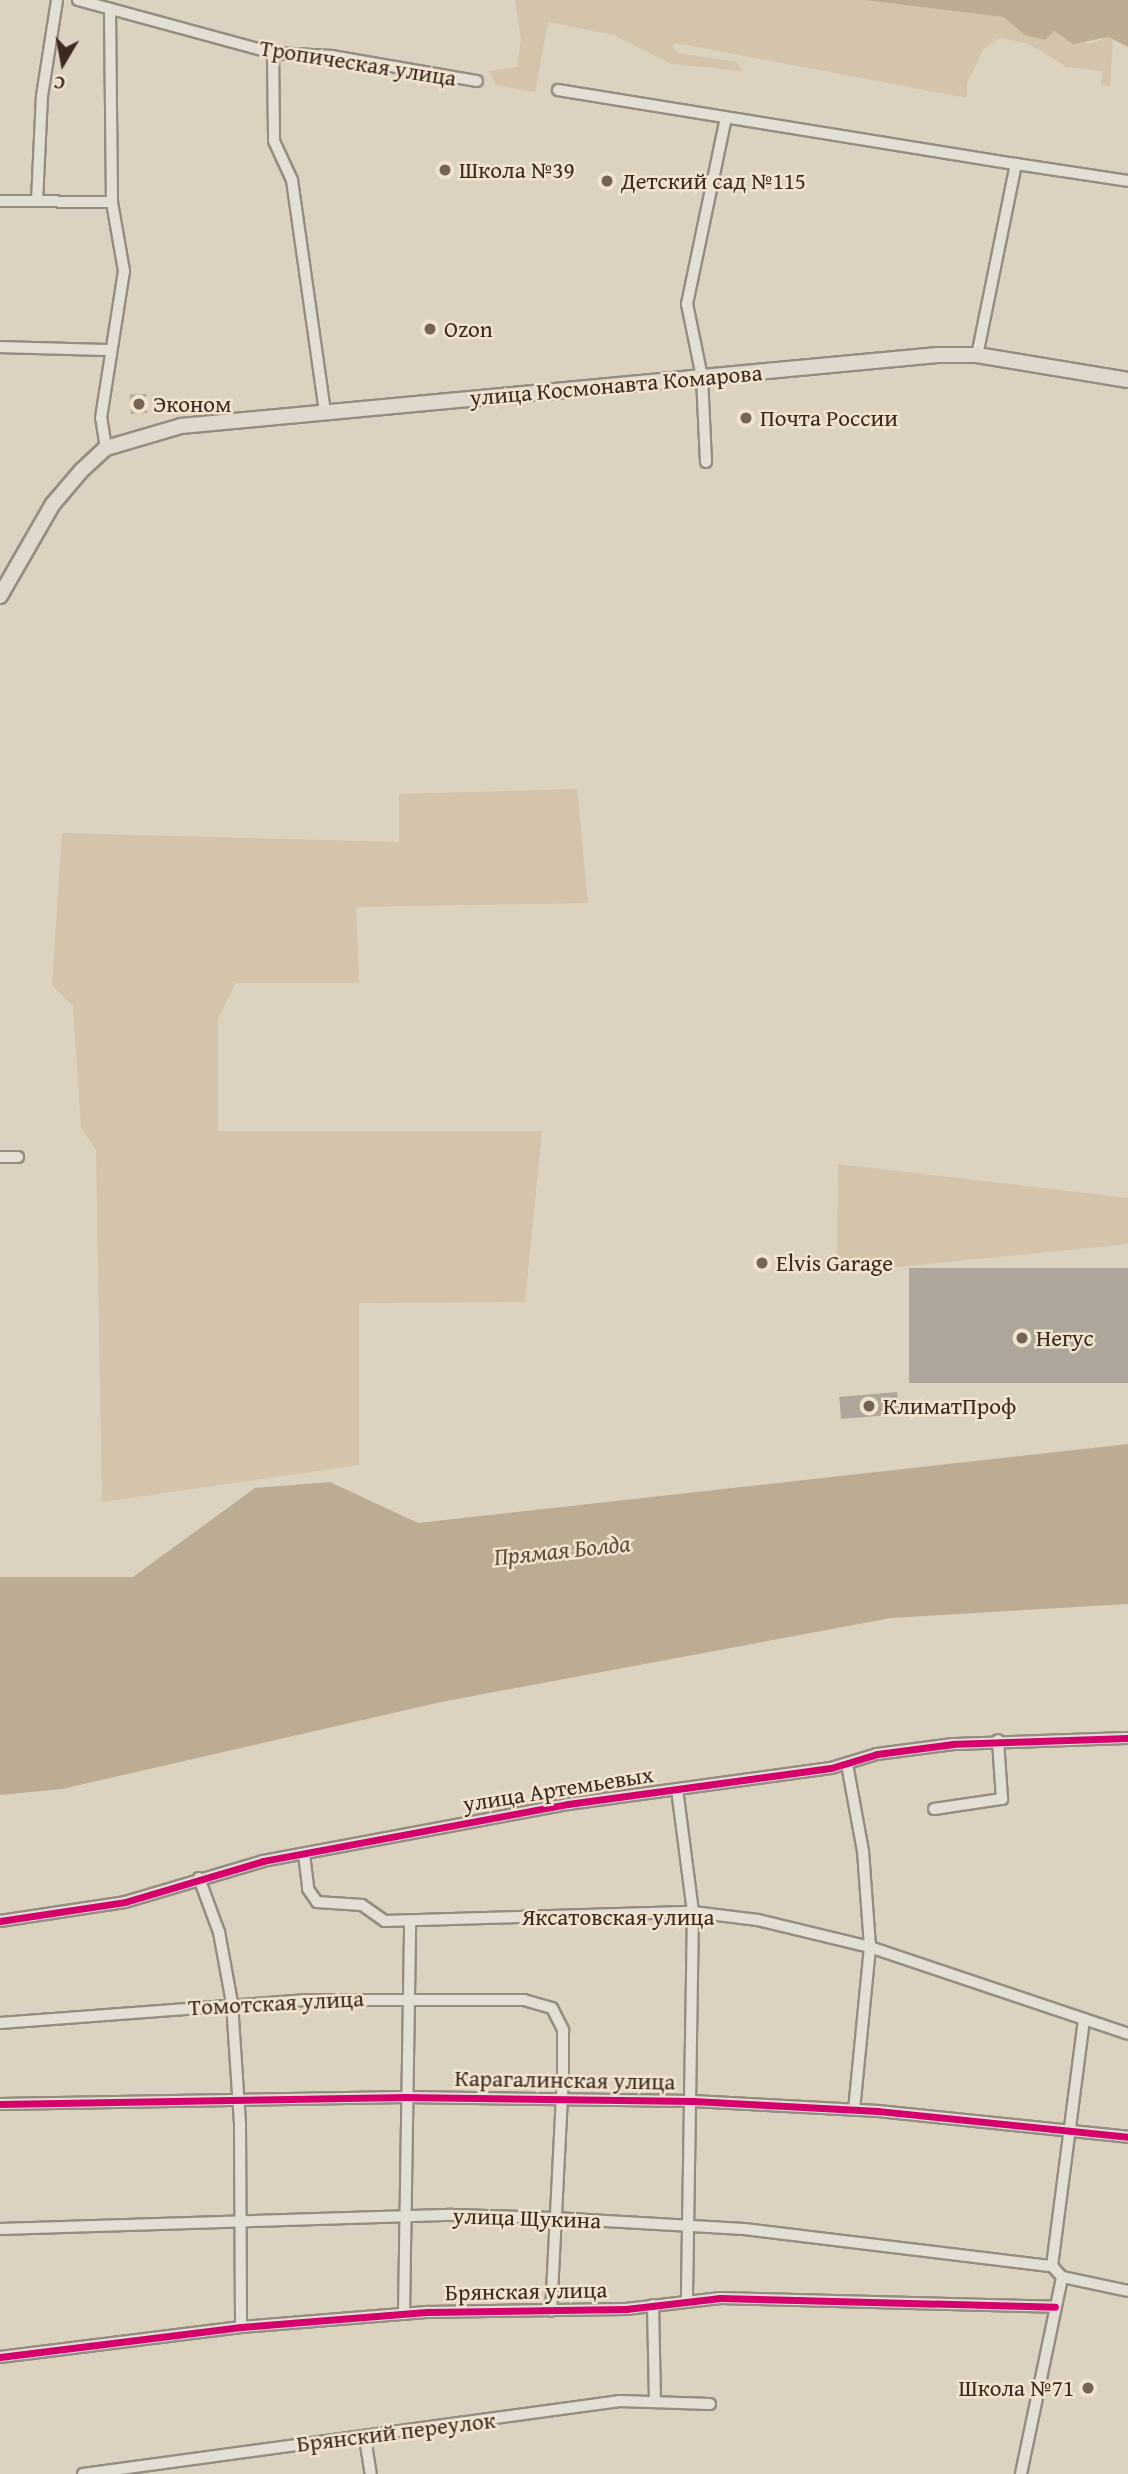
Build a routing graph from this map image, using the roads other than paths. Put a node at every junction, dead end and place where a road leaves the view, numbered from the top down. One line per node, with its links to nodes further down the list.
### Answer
1 (57, 0): 11 (street)
2 (78, 0): 3 (street, Тропическая улица)
3 (110, 9): 4 (street, Тропическая улица); 12 (street)
4 (273, 53): 5 (street, Тропическая улица); 18 (street)
5 (477, 81)
6 (558, 90): 7 (street)
7 (726, 118): 8 (street); 16 (street)
8 (1016, 164): 9 (street); 15 (street)
9 (1128, 181)
10 (0, 201): 11 (street)
11 (37, 201): 12 (street)
12 (112, 202): 14 (street)
13 (0, 347): 14 (street)
14 (110, 350): 19 (street)
15 (977, 355): 16 (main road, улица Космонавта Комарова); 17 (main road, улица Космонавта Комарова)
16 (702, 377): 18 (main road, улица Космонавта Комарова); 20 (street)
17 (1128, 380)
18 (325, 412): 19 (main road, улица Космонавта Комарова)
19 (106, 449): 21 (main road)
20 (706, 462)
21 (0, 596)
22 (0, 1157): 23 (street)
23 (18, 1157)
24 (1128, 1738): 25 (street, улица Артемьевых)
25 (998, 1740): 26 (street, улица Артемьевых); 28 (street)
26 (847, 1764): 27 (street, улица Артемьевых); 34 (street)
27 (677, 1789): 29 (street, улица Артемьевых); 31 (street)
28 (934, 1809)
29 (304, 1854): 30 (street, улица Артемьевых); 33 (street, Яксатовская улица)
30 (199, 1878): 32 (street, улица Артемьевых); 36 (street)
31 (693, 1912): 33 (street, Яксатовская улица); 34 (street, Яксатовская улица); 43 (street)
32 (0, 1921)
33 (410, 1923): 35 (street)
34 (870, 1947): 37 (street, Яксатовская улица); 45 (street)
35 (411, 1999): 36 (street, Томотская улица); 40 (street); 41 (street, Томотская улица)
36 (232, 2003): 38 (street, Томотская улица); 42 (street)
37 (1084, 2019): 39 (street, Яксатовская улица); 46 (street)
38 (0, 2023)
39 (1128, 2034)
40 (405, 2097): 41 (street, Карагалинская улица); 42 (street, Карагалинская улица); 48 (street)
41 (560, 2100): 43 (street, Карагалинская улица); 49 (street)
42 (238, 2101): 44 (street, Карагалинская улица); 50 (street)
43 (693, 2101): 45 (street, Карагалинская улица); 51 (street)
44 (0, 2104)
45 (854, 2109): 46 (street, Карагалинская улица)
46 (1070, 2128): 47 (street, Карагалинская улица); 53 (street)
47 (1128, 2137)
48 (403, 2216): 49 (street, улица Щукина); 50 (street, улица Щукина); 60 (street)
49 (554, 2217): 51 (street, улица Щукина); 59 (street)
50 (242, 2220): 52 (street, улица Щукина); 61 (street)
51 (691, 2226): 53 (street, улица Щукина); 56 (street)
52 (0, 2229)
53 (1052, 2266): 54 (street)
54 (1062, 2277): 55 (street); 58 (street)
55 (1128, 2291)
56 (687, 2301): 57 (street, Брянская улица); 58 (street, Брянская улица)
57 (653, 2305): 59 (street, Брянская улица); 63 (street)
58 (1055, 2307): 68 (street)
59 (551, 2311): 60 (street, Брянская улица)
60 (404, 2314): 61 (street, Брянская улица)
61 (241, 2327): 62 (street, Брянская улица)
62 (0, 2357)
63 (655, 2401): 64 (street, Брянский переулок); 65 (street, Брянский переулок)
64 (710, 2404)
65 (365, 2438): 66 (street, Брянский переулок); 67 (street)
66 (83, 2474)
67 (370, 2474)
68 (1021, 2474)

